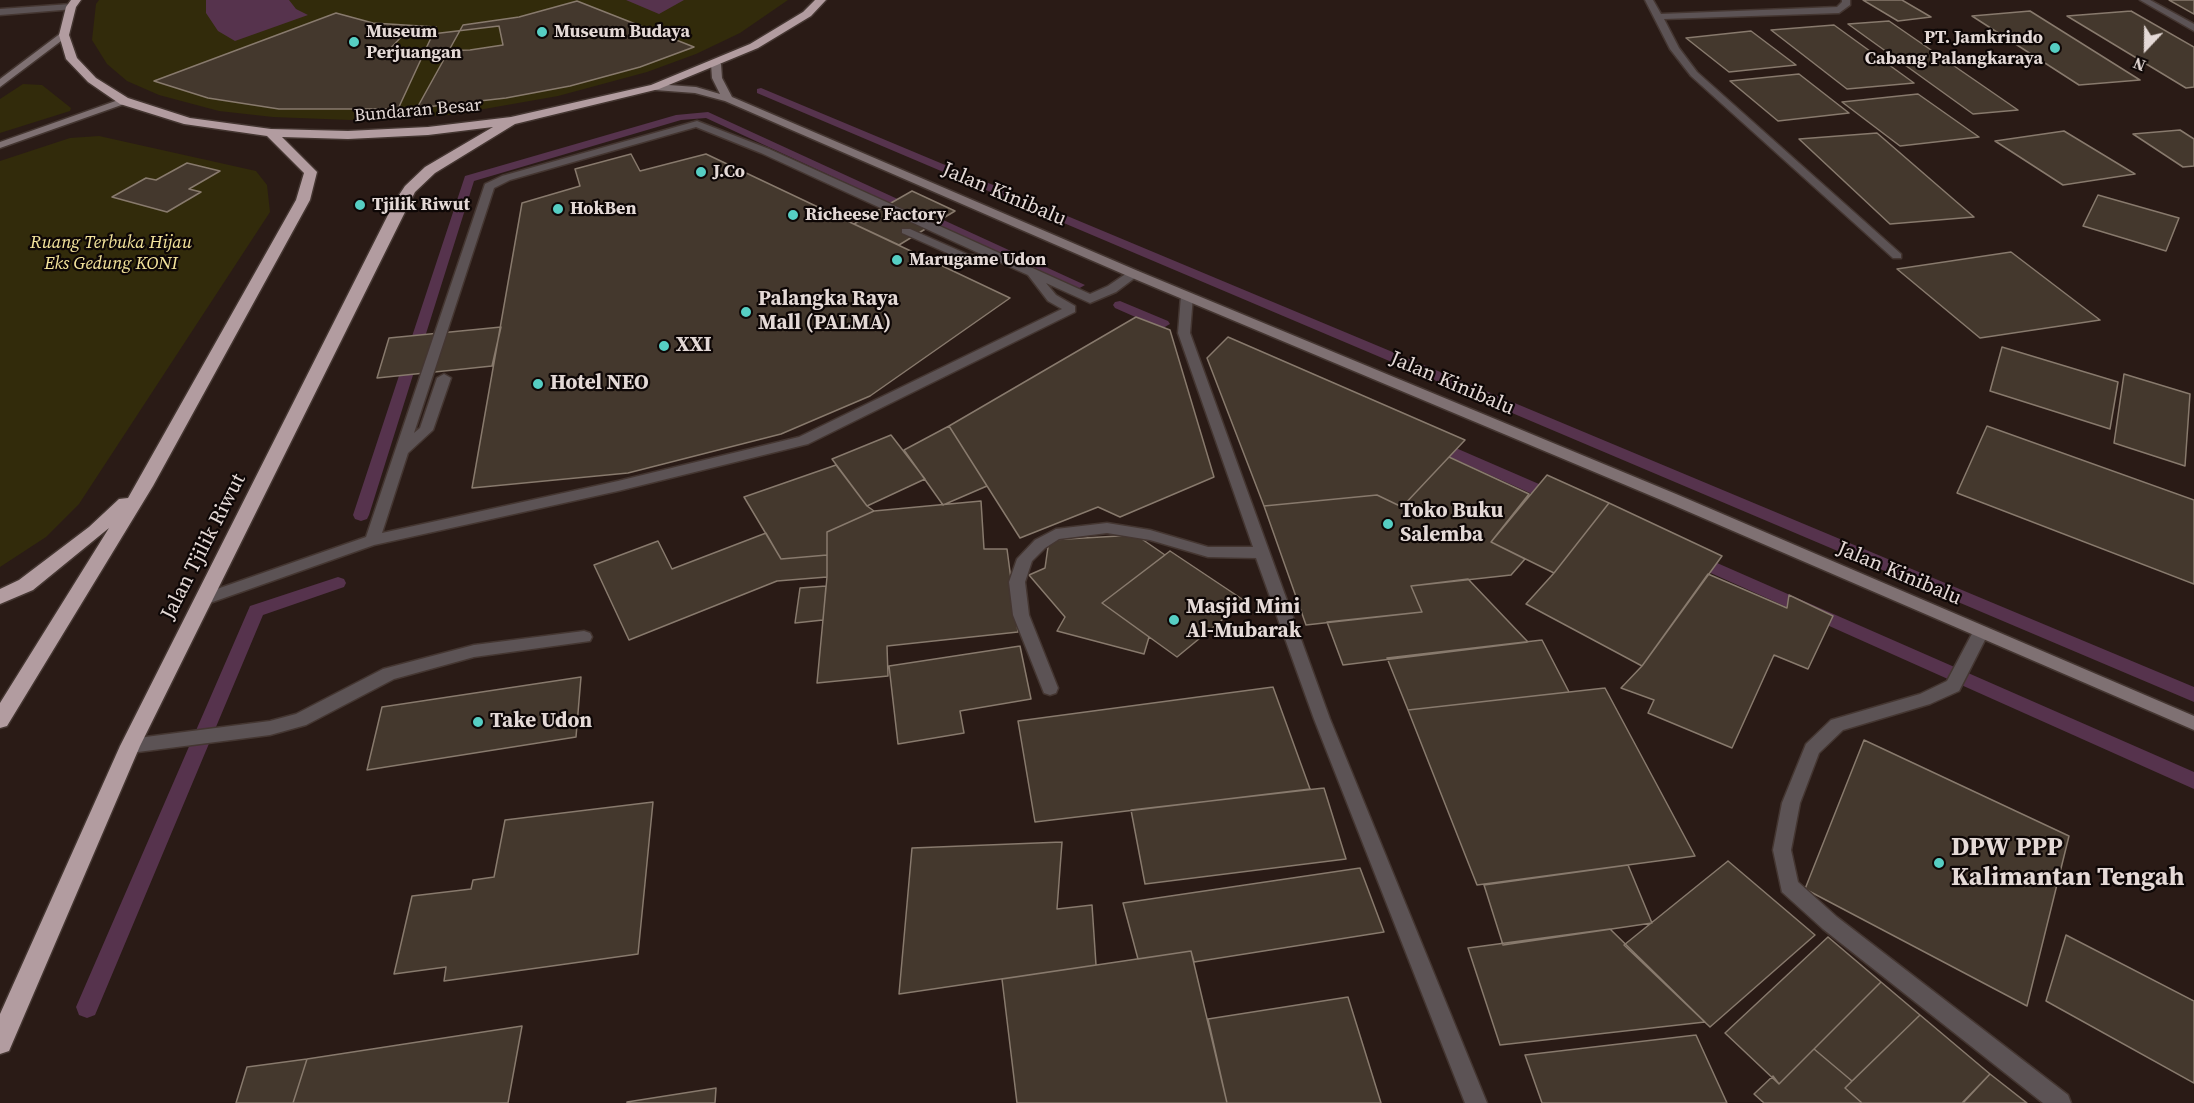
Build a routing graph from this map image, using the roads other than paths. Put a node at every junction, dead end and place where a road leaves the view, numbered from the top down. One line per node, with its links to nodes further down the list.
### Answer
1 (821, 0): 10 (highway, Bundaran Besar)
2 (1649, 0): 7 (street)
3 (1846, 0): 7 (street)
4 (2144, 0): 8 (street)
5 (74, 3): 6 (street); 9 (highway)
6 (0, 12)
7 (1659, 17): 19 (street)
8 (2194, 28)
9 (64, 35): 11 (street); 14 (highway, Bundaran Besar)
10 (716, 64): 12 (highway, Bundaran Besar); 13 (street)
11 (0, 84)
12 (655, 87): 13 (street, Jalan Kinibalu); 15 (highway, Bundaran Besar)
13 (728, 99): 22 (street, Jalan Kinibalu)
14 (124, 101): 16 (highway, Bundaran Besar); 17 (street)
15 (511, 121): 16 (highway, Bundaran Besar); 30 (highway, Jalan Tjilik Riwut)
16 (272, 133): 26 (highway)
17 (0, 145)
18 (906, 231): 20 (street)
19 (1897, 255)
20 (1000, 258): 21 (street); 25 (street)
21 (1028, 271): 22 (street); 27 (street)
22 (1134, 274): 23 (street, Jalan Kinibalu)
23 (1187, 296): 28 (street); 31 (street, Jalan Kinibalu)
24 (444, 378): 25 (street)
25 (400, 452): 27 (street)
26 (144, 486): 29 (highway); 34 (highway)
27 (372, 540): 30 (street)
28 (1262, 553): 33 (street); 38 (street)
29 (0, 597)
30 (202, 600): 36 (highway, Jalan Tjilik Riwut)
31 (1982, 632): 35 (street, Jalan Kinibalu); 39 (street)
32 (584, 637): 36 (street)
33 (1050, 688)
34 (0, 720)
35 (2194, 723)
36 (130, 746): 37 (highway, Jalan Tjilik Riwut)
37 (0, 1042)
38 (1476, 1103)
39 (2060, 1103)

